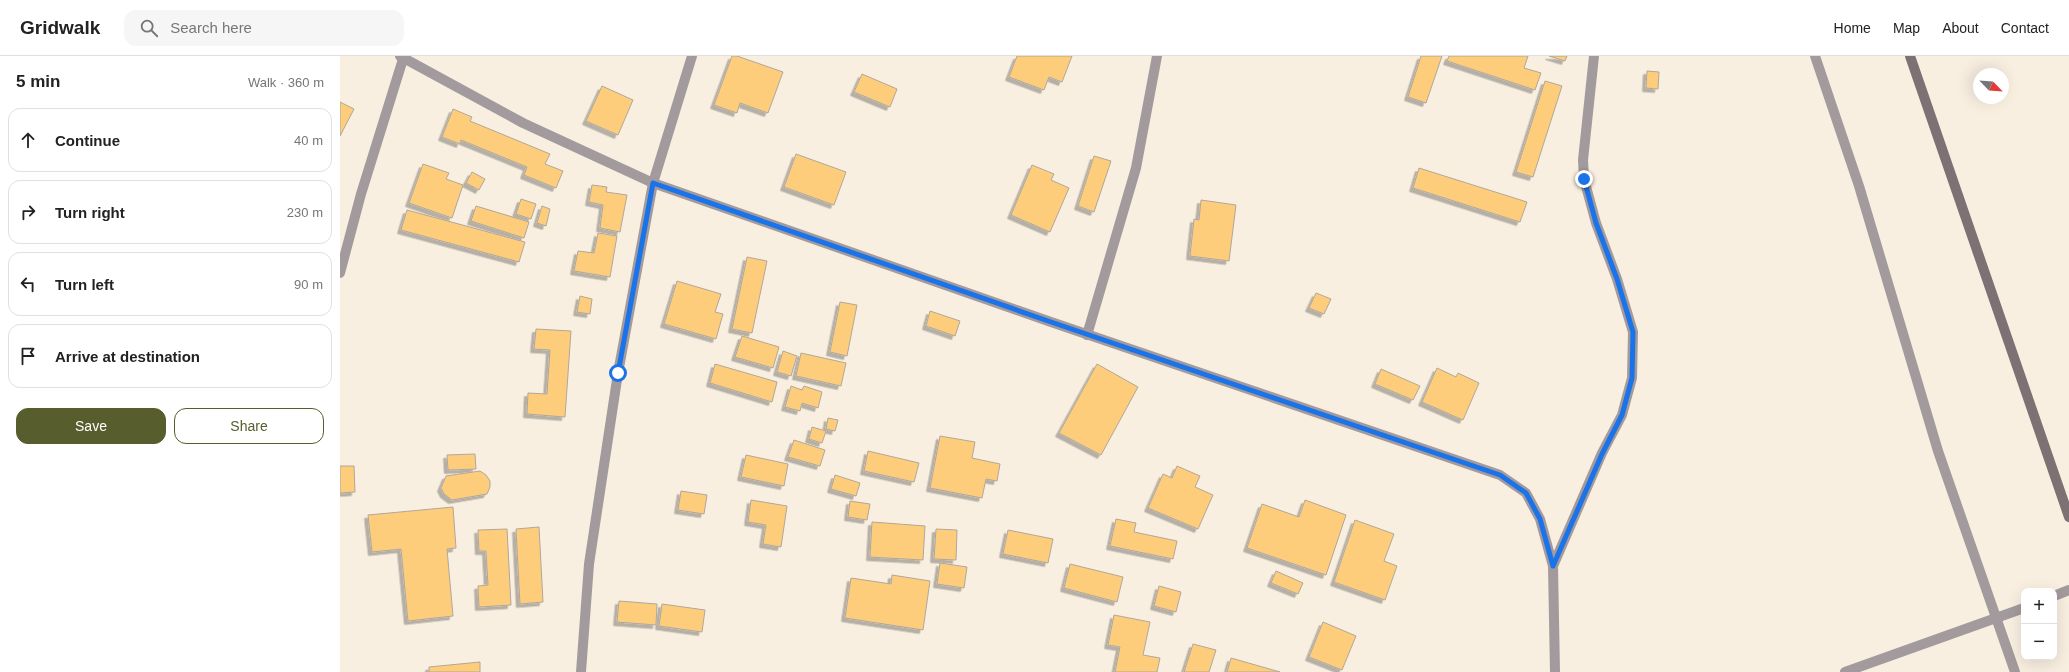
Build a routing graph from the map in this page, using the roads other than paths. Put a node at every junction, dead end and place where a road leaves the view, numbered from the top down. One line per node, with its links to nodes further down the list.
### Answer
1 (692, 56): 7 (street)
2 (1157, 56): 9 (street)
3 (1594, 56): 11 (street)
4 (1815, 56): 15 (street)
5 (1910, 56): 10 (main road)
6 (401, 57): 7 (street); 8 (street)
7 (653, 183): 9 (street); 16 (street)
8 (340, 273)
9 (1087, 335): 11 (street)
10 (2069, 517)
11 (1553, 566): 17 (street)
12 (2069, 590): 13 (street)
13 (2057, 595)
14 (2021, 609): 15 (street)
15 (1995, 619): 18 (street); 19 (street)
16 (581, 672)
17 (1555, 672)
18 (1845, 672)
19 (2015, 672)

